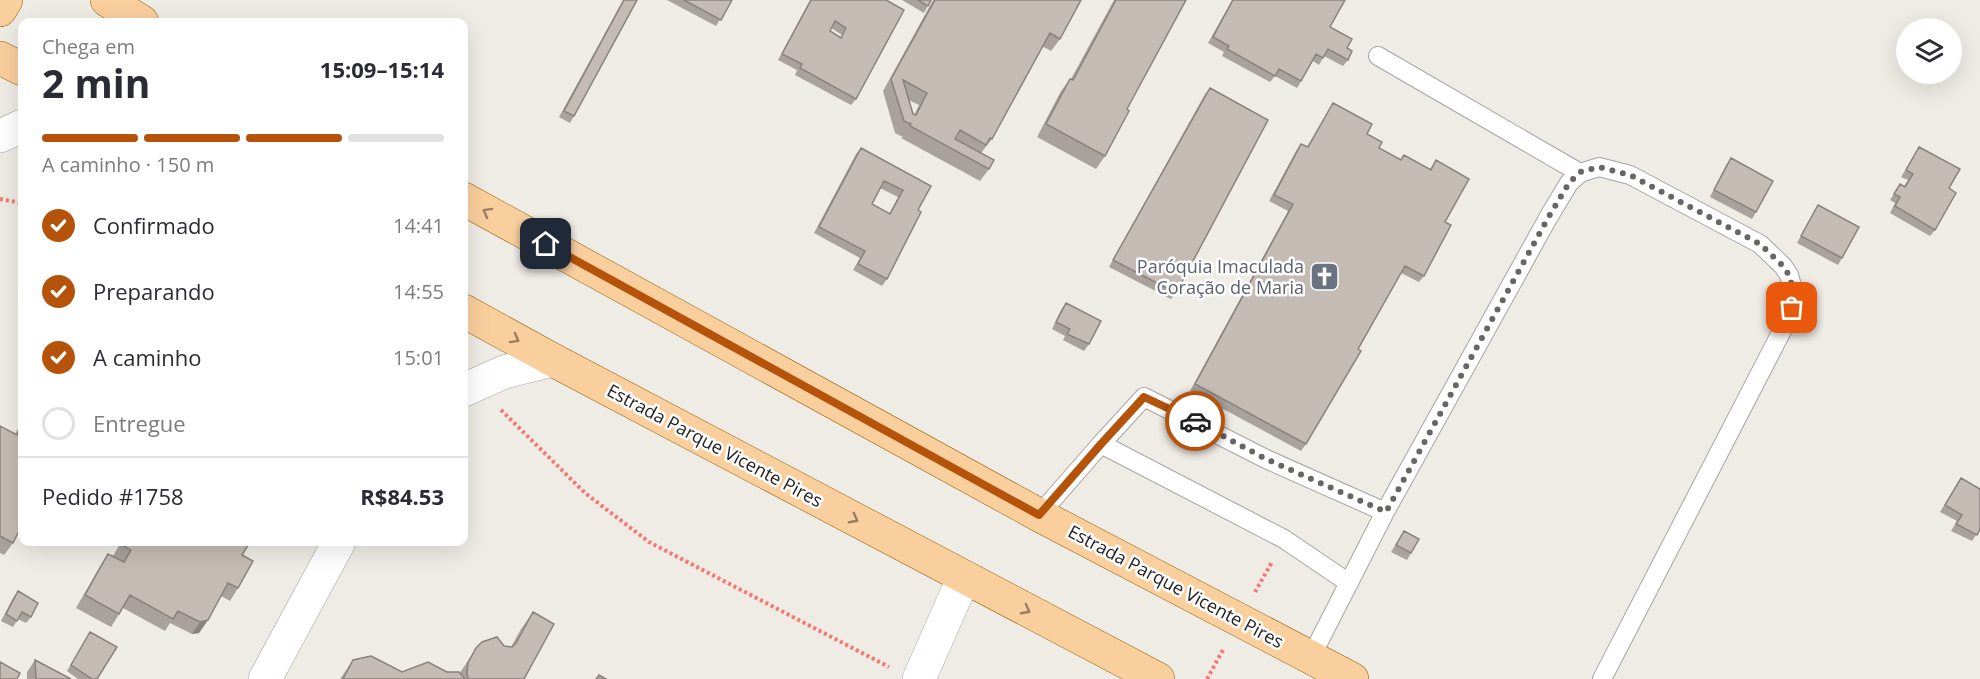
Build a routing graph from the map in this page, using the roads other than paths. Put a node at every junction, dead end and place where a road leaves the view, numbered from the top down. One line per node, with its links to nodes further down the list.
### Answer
1 (6, 0): 3 (main road)
2 (107, 0): 4 (main road)
3 (0, 10)
4 (136, 18)
5 (1378, 56): 10 (lane)
6 (0, 58): 7 (main road)
7 (18, 67)
8 (18, 128): 9 (street)
9 (0, 136)
10 (1580, 172): 16 (lane); 26 (lane)
11 (468, 201): 17 (main road, Estrada Parque Vicente Pires, one-way to 11)
12 (468, 313): 13 (main road, Estrada Parque Vicente Pires, one-way to 13)
13 (553, 360): 14 (street); 19 (main road, Estrada Parque Vicente Pires, one-way to 19)
14 (468, 388)
15 (1101, 444): 16 (lane); 17 (lane); 20 (lane)
16 (1386, 512): 20 (lane)
17 (1039, 515): 21 (main road, Estrada Parque Vicente Pires)
18 (337, 546): 23 (street)
19 (964, 577): 22 (street); 24 (main road, Estrada Parque Vicente Pires, one-way to 24)
20 (1349, 583): 21 (lane)
21 (1311, 657): 25 (main road, Estrada Parque Vicente Pires)
22 (905, 674)
23 (266, 679)
24 (1158, 679)
25 (1352, 679)
26 (1602, 679)

